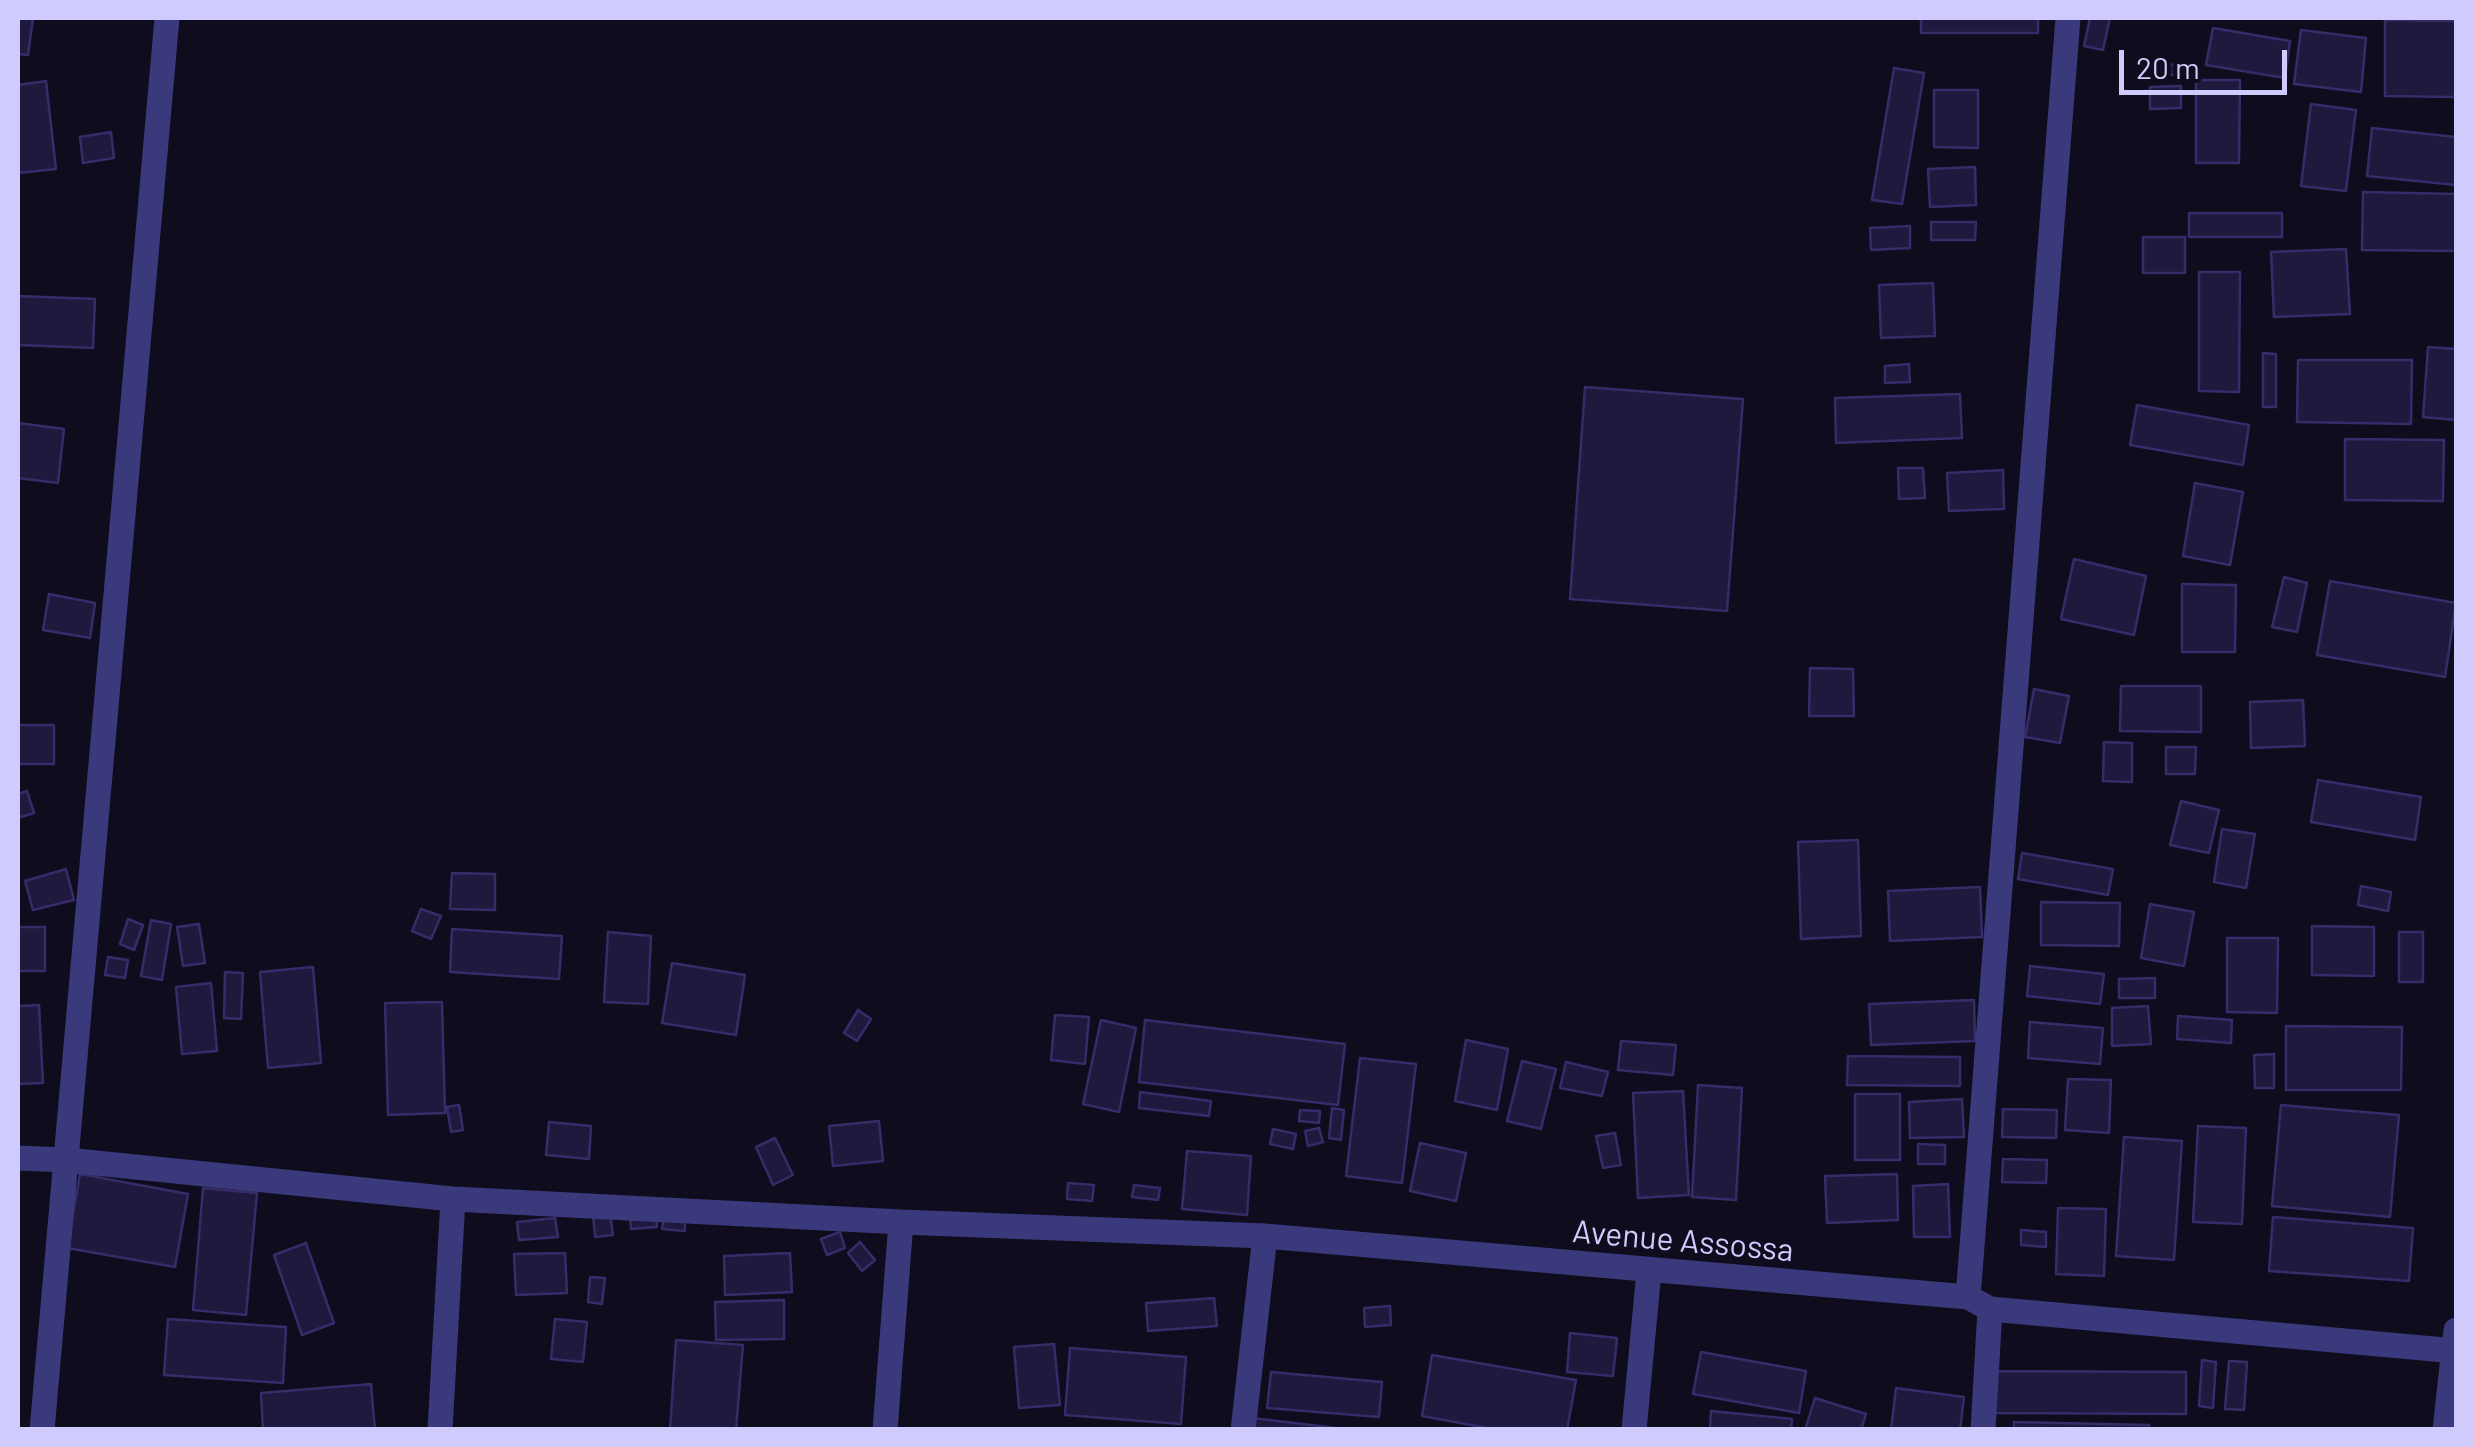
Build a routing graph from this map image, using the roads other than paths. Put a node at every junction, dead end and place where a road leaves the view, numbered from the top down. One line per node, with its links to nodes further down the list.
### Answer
1 (167, 18): 4 (street)
2 (2068, 18): 9 (street)
3 (18, 1158): 4 (street, Avenue Assossa)
4 (66, 1160): 5 (street, Avenue Assossa); 11 (street)
5 (453, 1199): 6 (street, Avenue Assossa); 12 (street)
6 (901, 1222): 7 (street, Avenue Assossa); 13 (street)
7 (1265, 1236): 8 (street, Avenue Assossa); 14 (street)
8 (1649, 1271): 9 (street, Avenue Assossa); 15 (street)
9 (1979, 1303): 10 (street, Avenue Assossa); 16 (street)
10 (2456, 1344): 17 (street)
11 (42, 1430)
12 (440, 1430)
13 (884, 1430)
14 (1243, 1430)
15 (1634, 1430)
16 (1983, 1430)
17 (2445, 1430)

